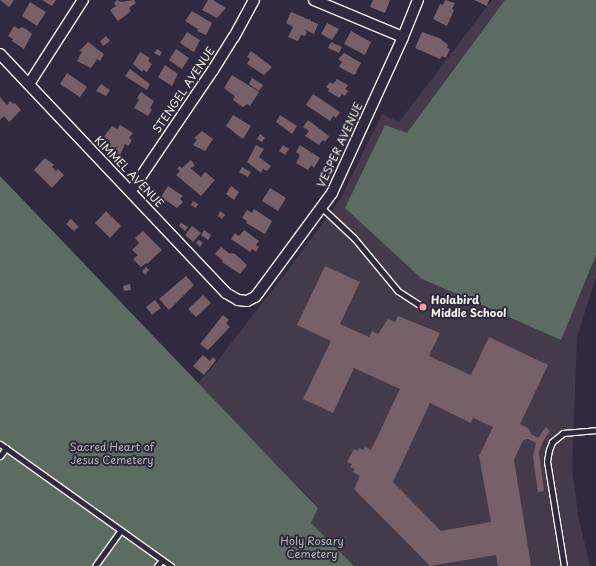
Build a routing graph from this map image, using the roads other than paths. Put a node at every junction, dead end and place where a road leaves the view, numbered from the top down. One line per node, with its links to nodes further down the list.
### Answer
1 (83, 0): 7 (street)
2 (254, 0): 8 (street, STENGEL AVENUE)
3 (314, 0): 5 (street)
4 (418, 0): 5 (street, VESPER AVENUE)
5 (403, 37): 9 (street, VESPER AVENUE)
6 (0, 54): 7 (street, KIMMEL AVENUE)
7 (29, 84): 8 (street, KIMMEL AVENUE)
8 (131, 191): 10 (street, KIMMEL AVENUE)
9 (322, 208): 10 (street, VESPER AVENUE); 11 (lane)
10 (244, 301)
11 (418, 304)
12 (596, 430): 21 (lane)
13 (0, 444): 14 (lane)
14 (6, 448): 15 (lane); 16 (lane)
15 (0, 456)
16 (122, 530): 17 (lane); 18 (lane)
17 (162, 560): 19 (lane); 20 (lane)
18 (95, 566)
19 (157, 566)
20 (171, 566)
21 (564, 566)

